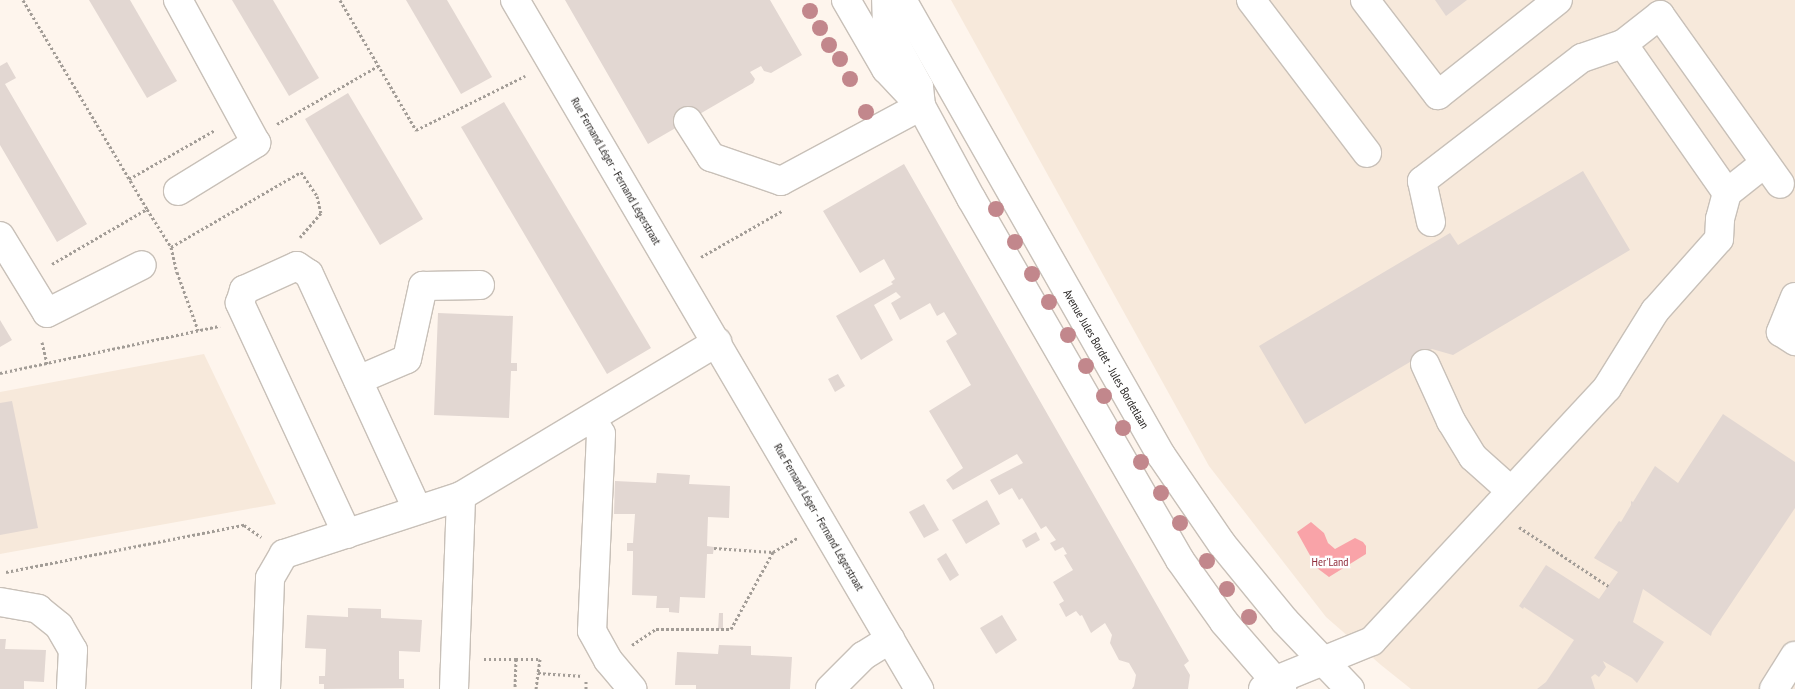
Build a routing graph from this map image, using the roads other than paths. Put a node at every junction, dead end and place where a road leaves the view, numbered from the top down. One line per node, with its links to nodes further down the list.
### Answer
1 (178, 0): 13 (street)
2 (515, 0): 21 (street, Rue Fernand Léger - Fernand Légerstraat)
3 (846, 0): 10 (street)
4 (886, 0): 10 (street)
5 (902, 0): 32 (street, Avenue Jules Bordet - Jules Bordetlaan)
6 (1251, 0): 12 (street)
7 (1365, 0): 8 (street)
8 (1558, 0)
9 (1623, 44): 14 (street); 14 (street); 15 (street)
10 (921, 106): 11 (street); 33 (street)
11 (688, 121)
12 (1367, 153)
13 (178, 191)
14 (1727, 193): 25 (street)
15 (1431, 222)
16 (0, 236): 17 (street)
17 (142, 265)
18 (480, 285): 23 (street)
19 (1795, 297): 20 (street)
20 (1795, 341)
21 (717, 342): 24 (street); 30 (street, Rue Fernand Léger - Fernand Légerstraat)
22 (1425, 364): 25 (street)
23 (358, 380): 27 (street); 28 (street)
24 (592, 418): 26 (street); 37 (street)
25 (1511, 491): 32 (street)
26 (461, 496): 27 (street); 36 (street)
27 (417, 509): 28 (street)
28 (347, 534): 35 (street)
29 (0, 602): 34 (street)
30 (890, 639): 38 (street); 39 (street, Rue Fernand Léger - Fernand Légerstraat)
31 (1795, 656): 41 (street)
32 (1324, 661): 33 (street); 40 (street, Avenue Jules Bordet - Jules Bordetlaan)
33 (1273, 686)
34 (71, 689)
35 (266, 689)
36 (454, 689)
37 (632, 689)
38 (830, 689)
39 (919, 689)
40 (1350, 689)
41 (1774, 689)

